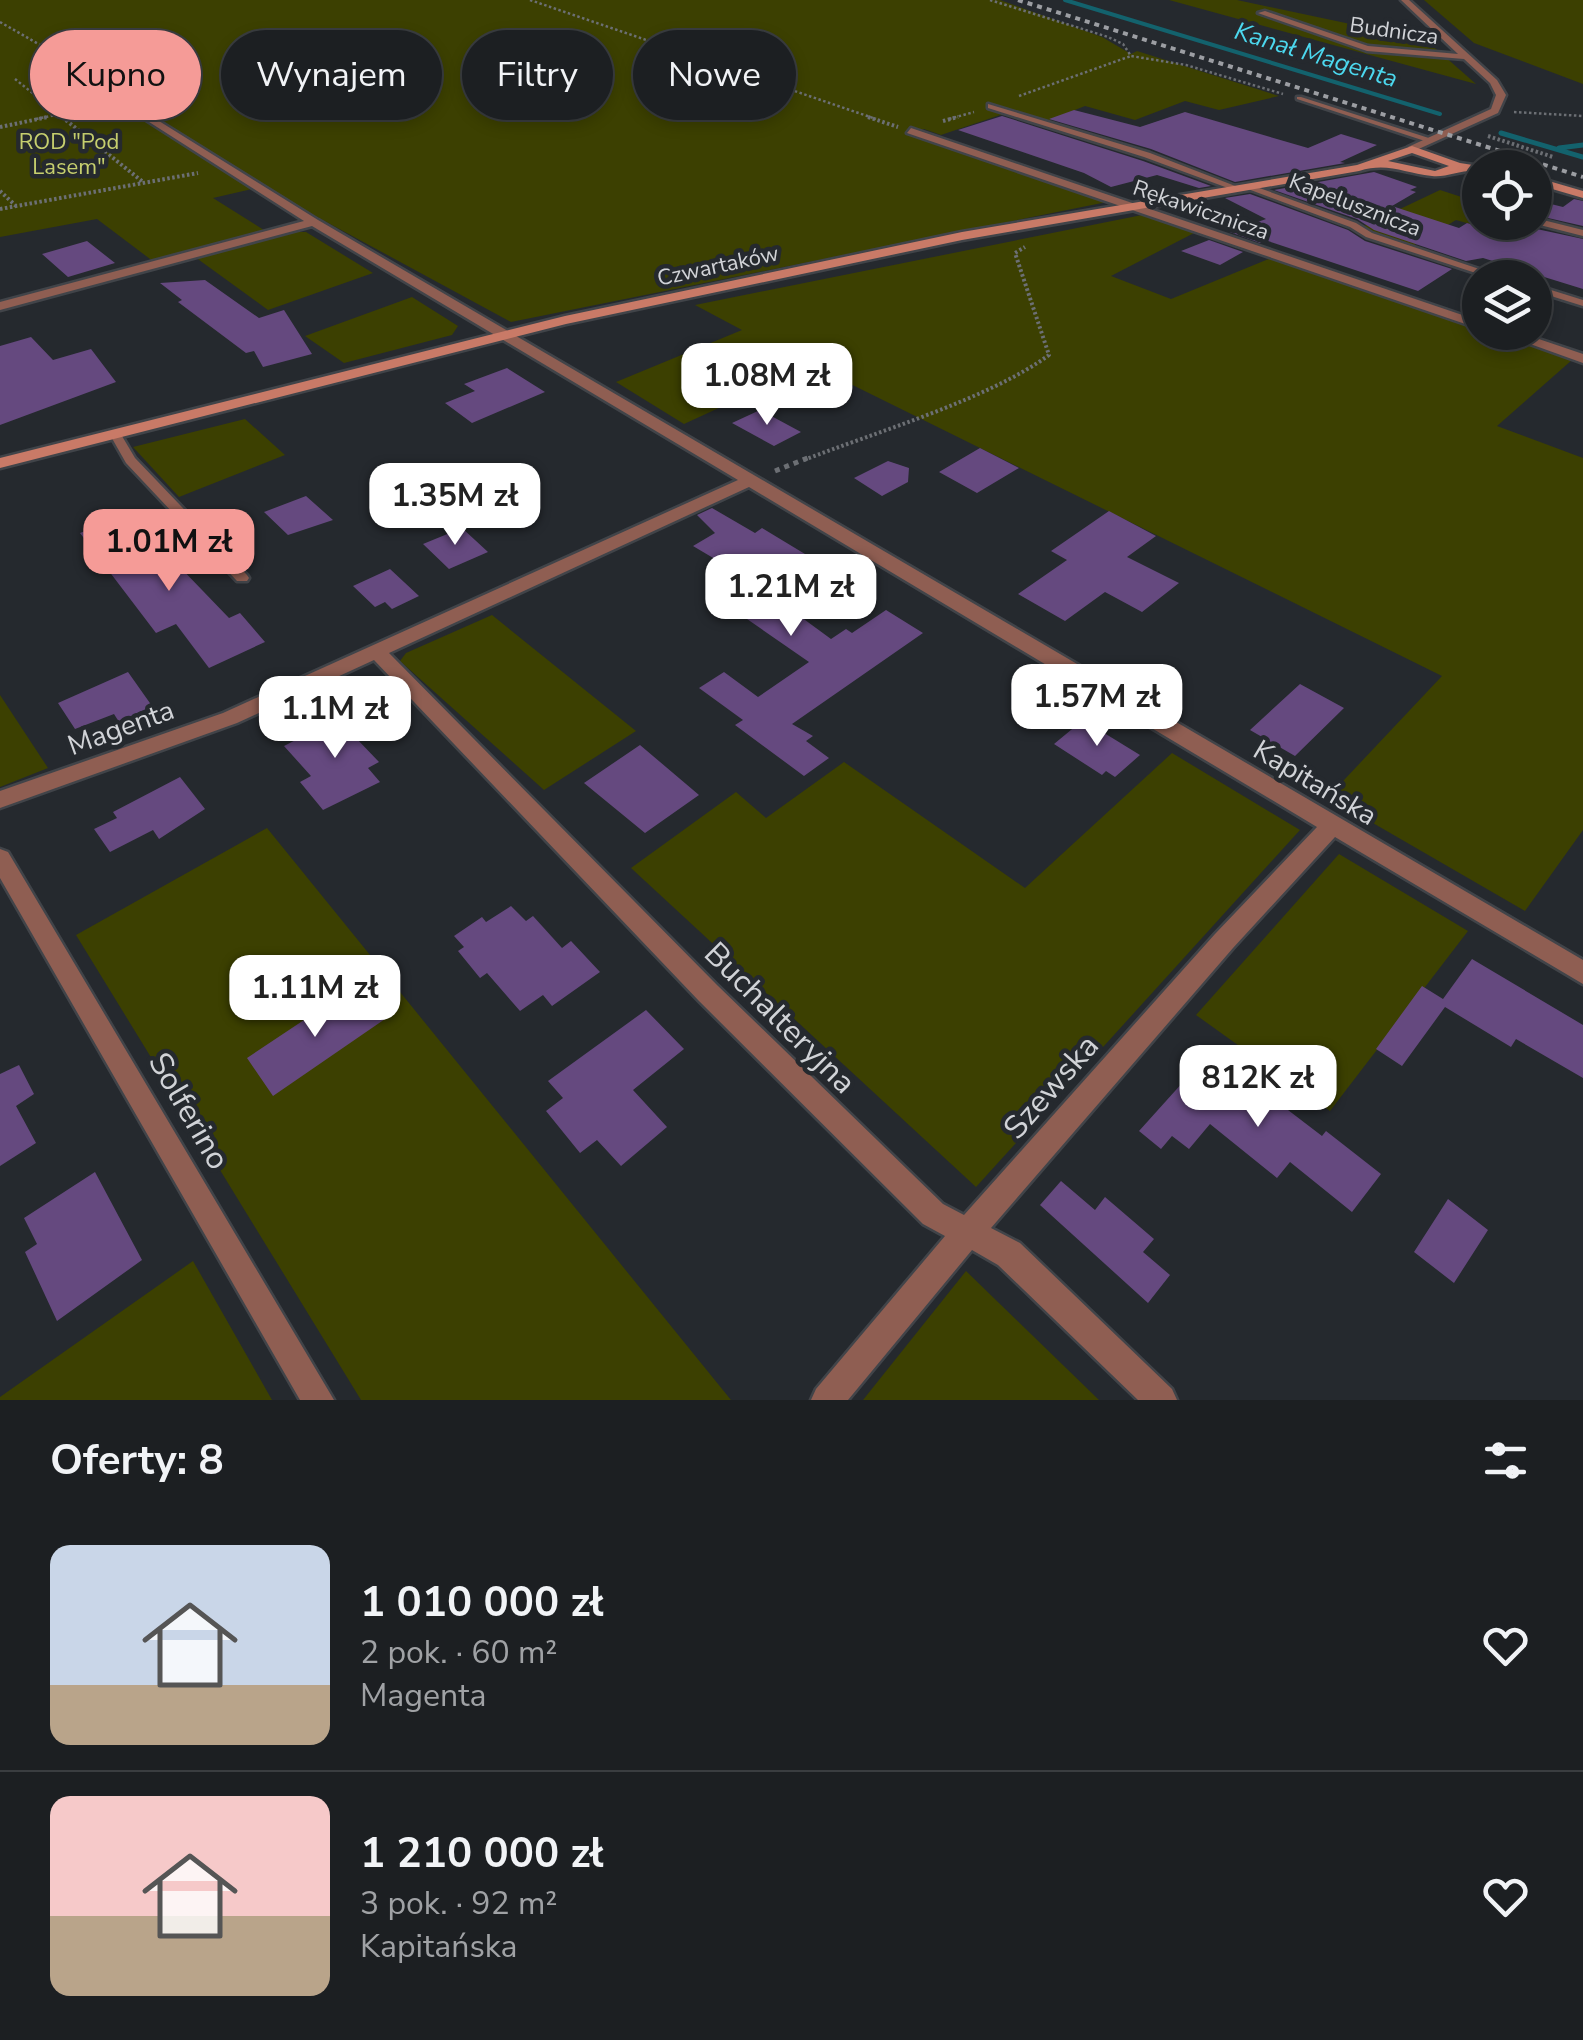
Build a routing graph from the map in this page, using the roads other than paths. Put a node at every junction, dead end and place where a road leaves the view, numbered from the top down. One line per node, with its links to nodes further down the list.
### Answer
1 (1406, 0): 3 (street)
2 (1262, 13): 3 (street, Budnicza)
3 (1466, 57): 8 (street, Czwartaków)
4 (1298, 98): 8 (lane)
5 (992, 106): 13 (lane, Kapelusznicza)
6 (147, 120): 16 (street, Kapitańska)
7 (911, 131): 15 (street, Rękawicznicza)
8 (1431, 140): 9 (street, Czwartaków)
9 (1412, 148): 10 (street, Czwartaków); 11 (street)
10 (1378, 162): 11 (street); 13 (street, Czwartaków)
11 (1460, 166)
12 (1552, 185): 14 (street)
13 (1245, 188): 15 (street, Czwartaków); 19 (lane, Kapelusznicza)
14 (1583, 195)
15 (1128, 207): 23 (street, Rękawicznicza); 24 (street, Czwartaków)
16 (314, 222): 22 (street); 24 (street, Kapitańska)
17 (1552, 225): 18 (lane)
18 (1583, 233)
19 (1462, 265)
20 (1552, 293): 21 (lane)
21 (1583, 303)
22 (0, 306)
23 (1462, 319)
24 (503, 334): 27 (street, Czwartaków); 29 (street, Kapitańska)
25 (1552, 349): 26 (street)
26 (1583, 359)
27 (115, 433): 28 (street, Czwartaków); 30 (lane)
28 (0, 463)
29 (750, 481): 31 (street, Magenta); 33 (street, Kapitańska)
30 (242, 578)
31 (378, 653): 32 (street, Magenta); 36 (street, Buchalteryjna)
32 (0, 800)
33 (1333, 826): 35 (street, Kapitańska); 36 (street, Szewska)
34 (0, 858): 37 (street, Solferino)
35 (1583, 973)
36 (966, 1234): 38 (street, Szewska); 39 (street, Buchalteryjna)
37 (318, 1400)
38 (827, 1400)
39 (1161, 1400)

